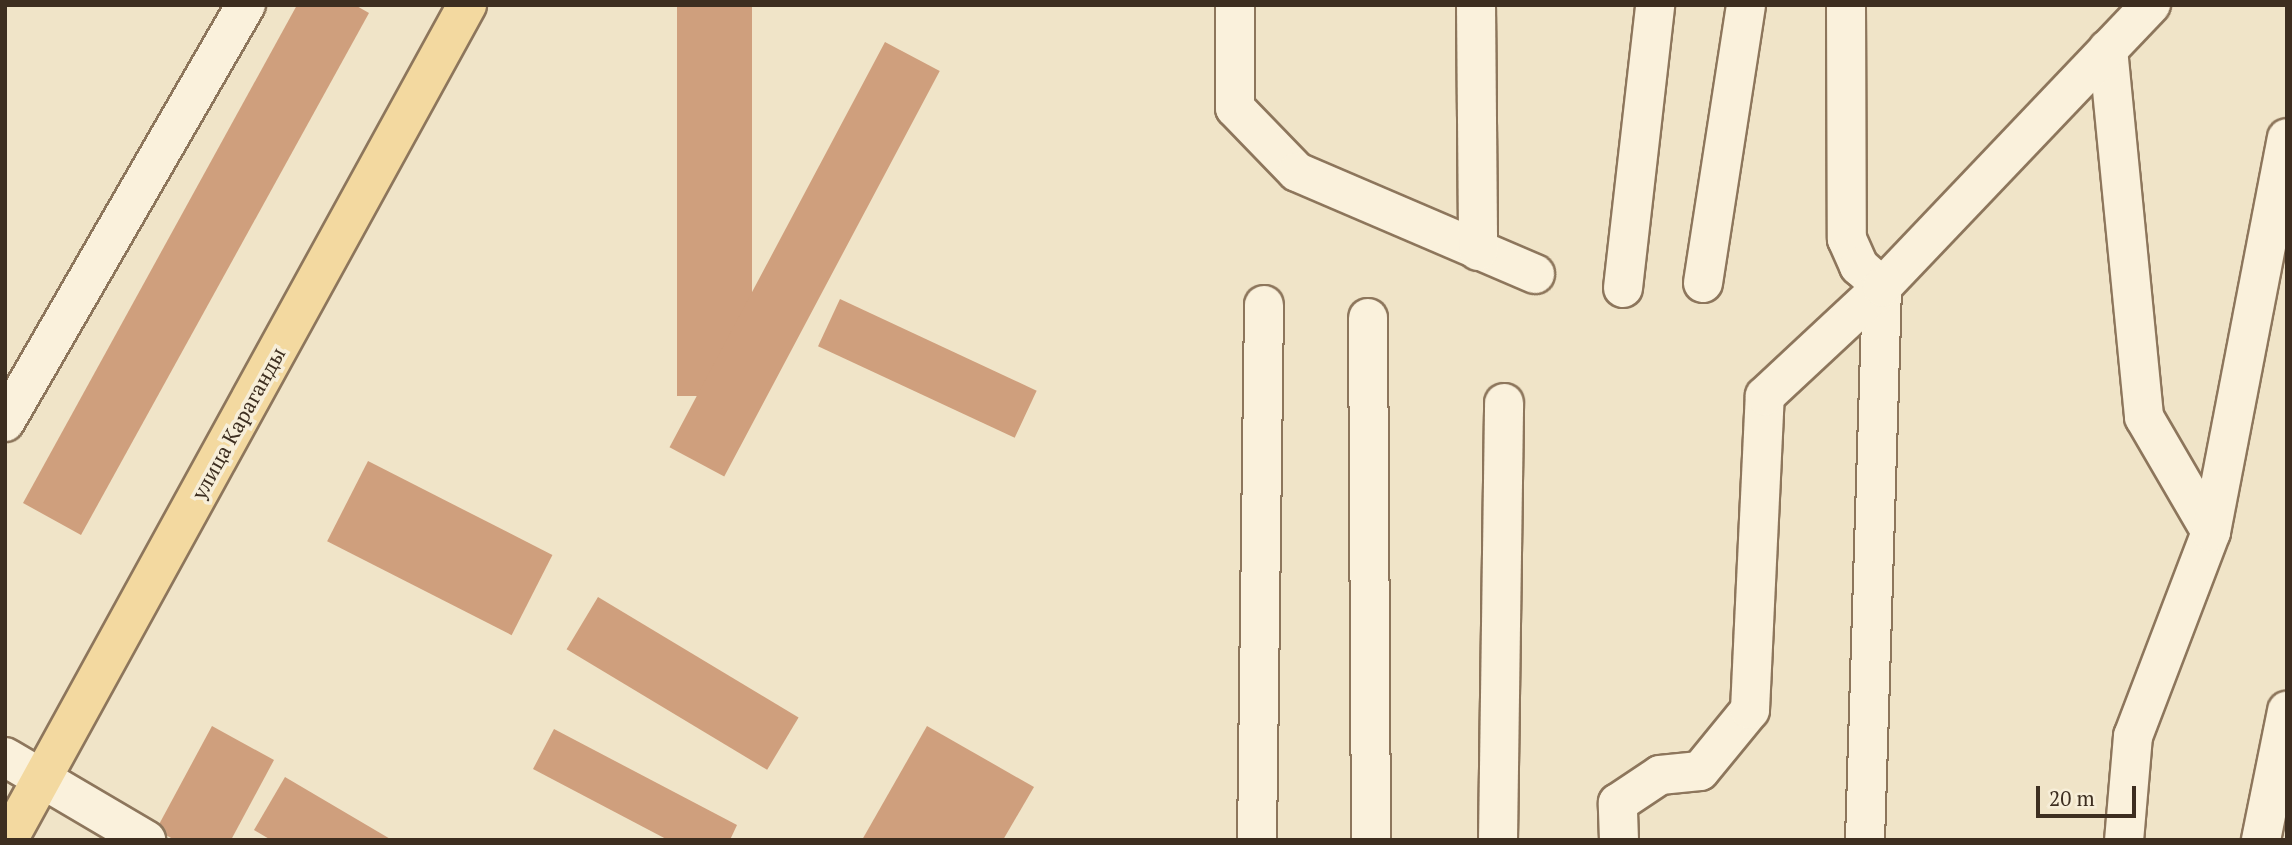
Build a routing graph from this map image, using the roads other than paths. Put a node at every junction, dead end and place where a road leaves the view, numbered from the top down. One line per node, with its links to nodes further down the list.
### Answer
1 (246, 5): 19 (street)
2 (467, 5): 23 (main road, улица Караганды)
3 (1235, 5): 11 (street)
4 (1476, 5): 11 (street)
5 (1654, 5): 15 (street)
6 (1746, 5): 13 (street)
7 (1846, 5): 14 (street)
8 (2151, 5): 9 (street)
9 (2108, 49): 14 (street); 20 (street)
10 (2287, 138): 20 (street)
11 (1479, 251): 12 (street)
12 (1535, 274)
13 (1703, 283)
14 (1882, 287): 29 (street); 30 (street)
15 (1623, 288)
16 (1264, 305): 26 (street)
17 (1368, 318): 27 (street)
18 (1504, 402): 28 (street)
19 (5, 422)
20 (2211, 532): 31 (street)
21 (2287, 710): 32 (street)
22 (5, 757): 23 (street)
23 (43, 777): 24 (main road, улица Караганды); 25 (street)
24 (8, 840)
25 (146, 840)
26 (1257, 840)
27 (1371, 840)
28 (1498, 840)
29 (1619, 840)
30 (1866, 840)
31 (2124, 840)
32 (2261, 840)

